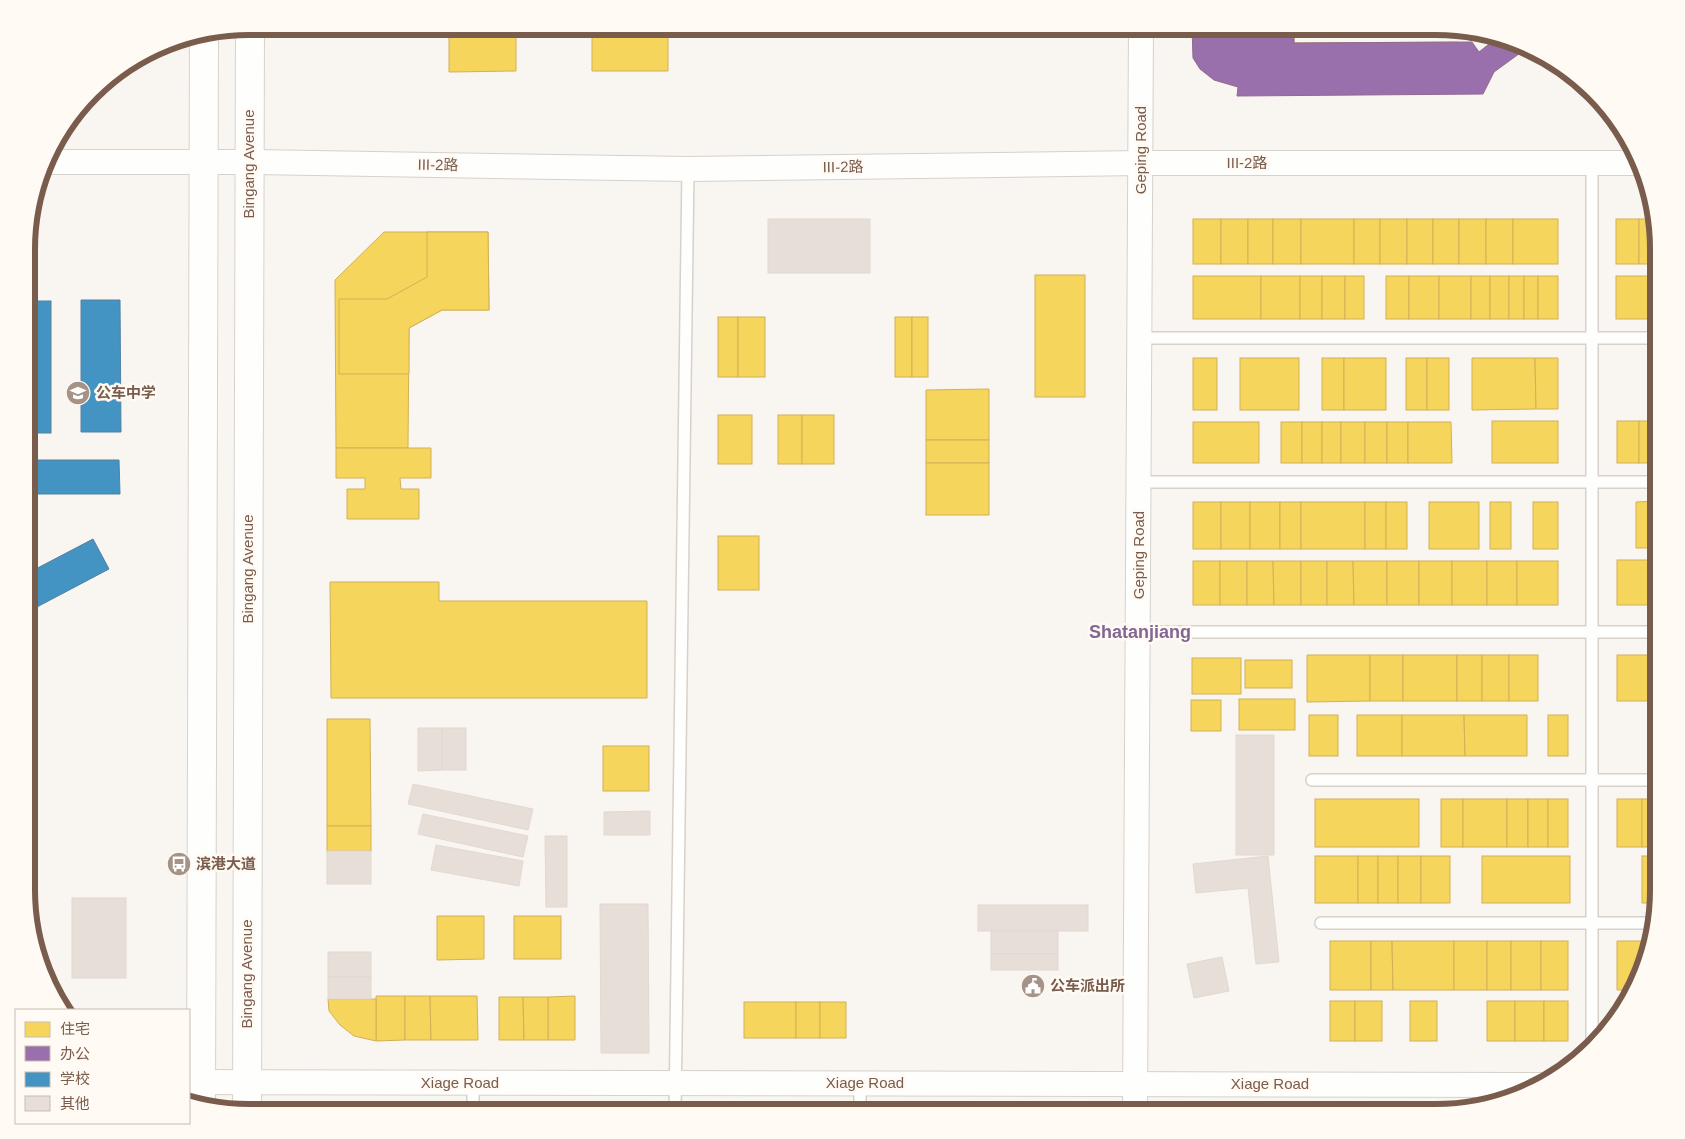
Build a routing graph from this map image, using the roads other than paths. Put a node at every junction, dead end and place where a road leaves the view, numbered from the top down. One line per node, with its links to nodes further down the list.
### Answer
1 (250, 35): 6 (main road, Bingang Avenue)
2 (1141, 35): 7 (street, Geping Road)
3 (204, 40): 5 (main road)
4 (53, 162): 5 (street, III-2路)
5 (204, 162): 6 (street, III-2路); 33 (main road)
6 (250, 162): 10 (street, III-2路); 27 (main road, Bingang Avenue)
7 (1142, 163): 8 (street, III-2路); 10 (street, III-2路); 11 (street, Geping Road)
8 (1592, 163): 9 (street, III-2路); 12 (lane)
9 (1632, 163)
10 (688, 169): 29 (lane)
11 (1140, 338): 12 (lane); 14 (street, Geping Road)
12 (1592, 338): 13 (lane); 15 (lane)
13 (1650, 338)
14 (1139, 482): 15 (lane); 17 (street, Geping Road)
15 (1592, 482): 16 (lane); 18 (lane)
16 (1650, 482)
17 (1138, 632): 18 (lane); 31 (street, Geping Road)
18 (1592, 632): 19 (lane); 21 (lane)
19 (1650, 632)
20 (1312, 780): 21 (lane)
21 (1592, 780): 22 (lane); 24 (lane)
22 (1650, 780)
23 (1321, 923): 24 (lane)
24 (1592, 923): 25 (lane); 26 (lane)
25 (1647, 923)
26 (1592, 1036)
27 (247, 1082): 28 (street, Xiage Road); 33 (street, Xiage Road); 34 (main road, Bingang Avenue)
28 (473, 1083): 29 (street, Xiage Road); 35 (lane)
29 (674, 1083): 30 (street, Xiage Road); 36 (lane)
30 (860, 1083): 31 (street, Xiage Road); 37 (lane)
31 (1135, 1084): 32 (street, Xiage Road); 38 (street, Geping Road)
32 (1525, 1085)
33 (197, 1090)
34 (247, 1104)
35 (473, 1104)
36 (674, 1104)
37 (860, 1104)
38 (1135, 1104)

